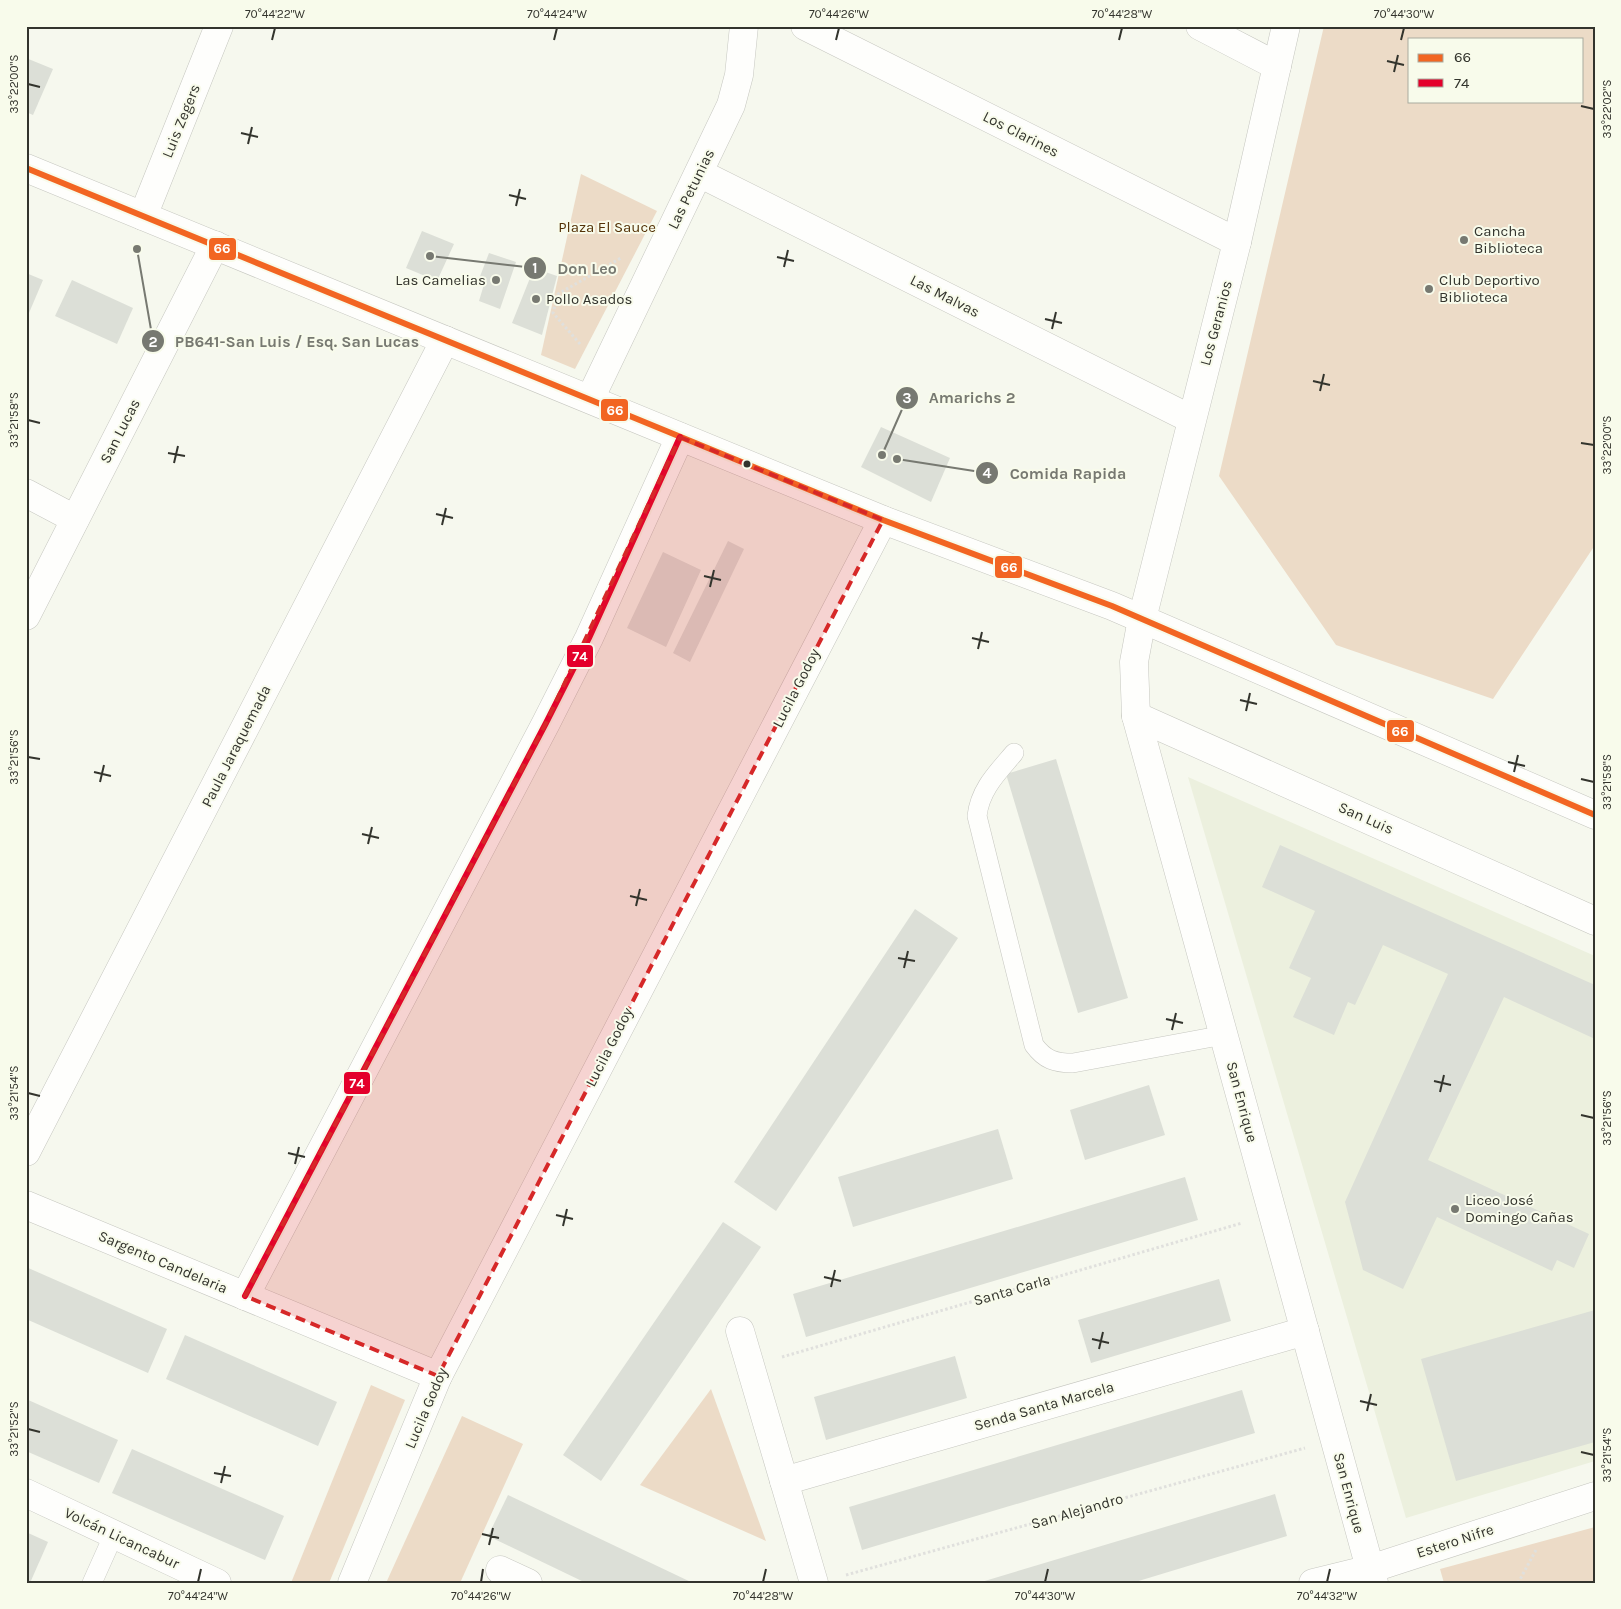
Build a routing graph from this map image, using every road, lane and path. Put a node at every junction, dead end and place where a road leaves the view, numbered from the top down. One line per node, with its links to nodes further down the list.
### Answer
1 (219, 26): 9 (street, Luis Zegers)
2 (744, 26): 8 (street, Las Petunias)
3 (805, 26): 10 (street, Los Clarines)
4 (1200, 26): 6 (street)
5 (1286, 26): 6 (street, Los Geranios)
6 (1277, 66): 10 (street, Los Geranios)
7 (26, 168): 9 (street)
8 (699, 173): 14 (street, Las Petunias); 16 (street, Las Malvas)
9 (143, 216): 11 (street)
10 (1237, 242): 16 (street, Los Geranios)
11 (214, 246): 13 (street); 19 (street, San Lucas)
12 (622, 257): 14 (path)
13 (445, 340): 15 (street); 28 (street, Paula Jaraquemada)
14 (607, 362): 15 (street, Las Petunias)
15 (590, 399): 17 (street)
16 (1191, 420): 22 (street, Los Geranios)
17 (680, 436): 20 (street); 31 (street)
18 (26, 493): 19 (street)
19 (75, 519): 21 (street, San Lucas)
20 (883, 520): 22 (street); 35 (street, Lucila Godoy)
21 (26, 616)
22 (1142, 619): 23 (street, San Enrique); 25 (street)
23 (1136, 716): 26 (street, San Luis); 27 (street, San Enrique)
24 (1014, 753): 27 (lane)
25 (1595, 815)
26 (1595, 921)
27 (1224, 1035): 30 (street, San Enrique)
28 (26, 1152)
29 (26, 1205): 31 (street, Sargento Candelaria)
30 (1273, 1214): 33 (street, San Enrique); 34 (path, Santa Carla)
31 (245, 1296): 35 (street, Sargento Candelaria)
32 (740, 1331): 34 (street)
33 (1305, 1331): 36 (street, San Enrique); 37 (street, Senda Santa Marcela)
34 (750, 1366): 37 (street)
35 (438, 1376): 46 (street, Lucila Godoy)
36 (1334, 1440): 42 (street, San Enrique); 43 (path, San Alejandro)
37 (784, 1481): 43 (street)
38 (26, 1493): 40 (street, Volcán Licancabur)
39 (1595, 1496): 42 (street, Estero Nifre)
40 (114, 1534): 44 (lane); 45 (street, Volcán Licancabur)
41 (500, 1570): 47 (street)
42 (1372, 1576): 48 (street, Estero Nifre)
43 (826, 1580)
44 (92, 1583)
45 (217, 1583)
46 (352, 1583)
47 (528, 1583)
48 (1313, 1583)

